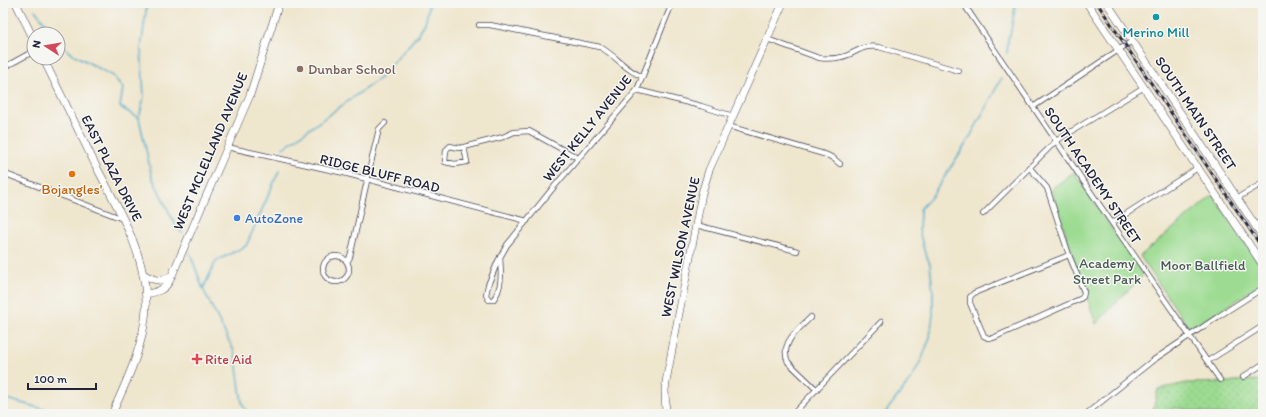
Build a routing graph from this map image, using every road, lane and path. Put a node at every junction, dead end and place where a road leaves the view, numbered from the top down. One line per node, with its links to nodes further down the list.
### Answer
1 (16, 3): 9 (street)
2 (279, 3): 25 (street, WEST MCLELLAND AVENUE)
3 (673, 3): 17 (street, WEST KELLY AVENUE)
4 (783, 3): 10 (street, WEST WILSON AVENUE)
5 (963, 3): 20 (street, SOUTH ACADEMY STREET)
6 (1088, 3): 12 (street)
7 (1107, 3): 11 (street, SOUTH MAIN STREET)
8 (479, 25): 17 (street)
9 (27, 26)
10 (767, 39): 16 (street); 21 (street, WEST WILSON AVENUE)
11 (1132, 41): 12 (street); 34 (street, SOUTH MAIN STREET)
12 (1119, 50): 18 (street); 20 (street)
13 (26, 55): 15 (street)
14 (47, 66): 36 (street, EAST PLAZA DRIVE)
15 (3, 68)
16 (959, 72)
17 (643, 77): 19 (street, WEST KELLY AVENUE)
18 (1144, 87): 24 (street); 30 (street)
19 (637, 90): 21 (street); 27 (street, WEST KELLY AVENUE)
20 (1033, 107): 24 (street, SOUTH ACADEMY STREET)
21 (733, 116): 23 (street, WEST WILSON AVENUE)
22 (385, 123): 32 (street)
23 (728, 126): 28 (street); 39 (street, WEST WILSON AVENUE)
24 (1056, 141): 29 (street); 38 (street, SOUTH ACADEMY STREET)
25 (227, 147): 32 (street, RIDGE BLUFF ROAD); 47 (street, WEST MCLELLAND AVENUE)
26 (464, 147): 26 (street); 27 (street)
27 (578, 158): 37 (street, WEST KELLY AVENUE)
28 (840, 164)
29 (1029, 167): 35 (street); 42 (street)
30 (1199, 167): 38 (street); 45 (street)
31 (3, 173): 36 (street)
32 (368, 179): 37 (street, RIDGE BLUFF ROAD); 44 (street)
33 (1263, 183): 34 (street)
34 (1237, 198): 40 (street, SOUTH MAIN STREET)
35 (983, 214)
36 (123, 219): 46 (street, EAST PLAZA DRIVE)
37 (528, 221): 43 (street, WEST KELLY AVENUE)
38 (1112, 223): 53 (street, SOUTH ACADEMY STREET)
39 (696, 225): 41 (street); 60 (street, WEST WILSON AVENUE)
40 (1263, 237)
41 (796, 251)
42 (1069, 255): 42 (street)
43 (500, 257): 43 (street, WEST KELLY AVENUE)
44 (347, 262): 44 (street)
45 (1263, 265)
46 (143, 274): 47 (street); 49 (street, EAST PLAZA DRIVE)
47 (172, 275): 49 (street, WEST MCLELLAND AVENUE)
48 (1263, 288): 53 (street)
49 (146, 294): 59 (street, EAST PLAZA DRIVE)
50 (811, 317): 58 (street)
51 (882, 322): 58 (street)
52 (1263, 326): 54 (street)
53 (1190, 335): 54 (street, SOUTH ACADEMY STREET); 62 (street)
54 (1208, 361): 57 (street, SOUTH ACADEMY STREET)
55 (1263, 364): 56 (street)
56 (1243, 377)
57 (1220, 380)
58 (817, 390): 61 (street)
59 (112, 414)
60 (666, 414)
61 (793, 414)
62 (1086, 414)

